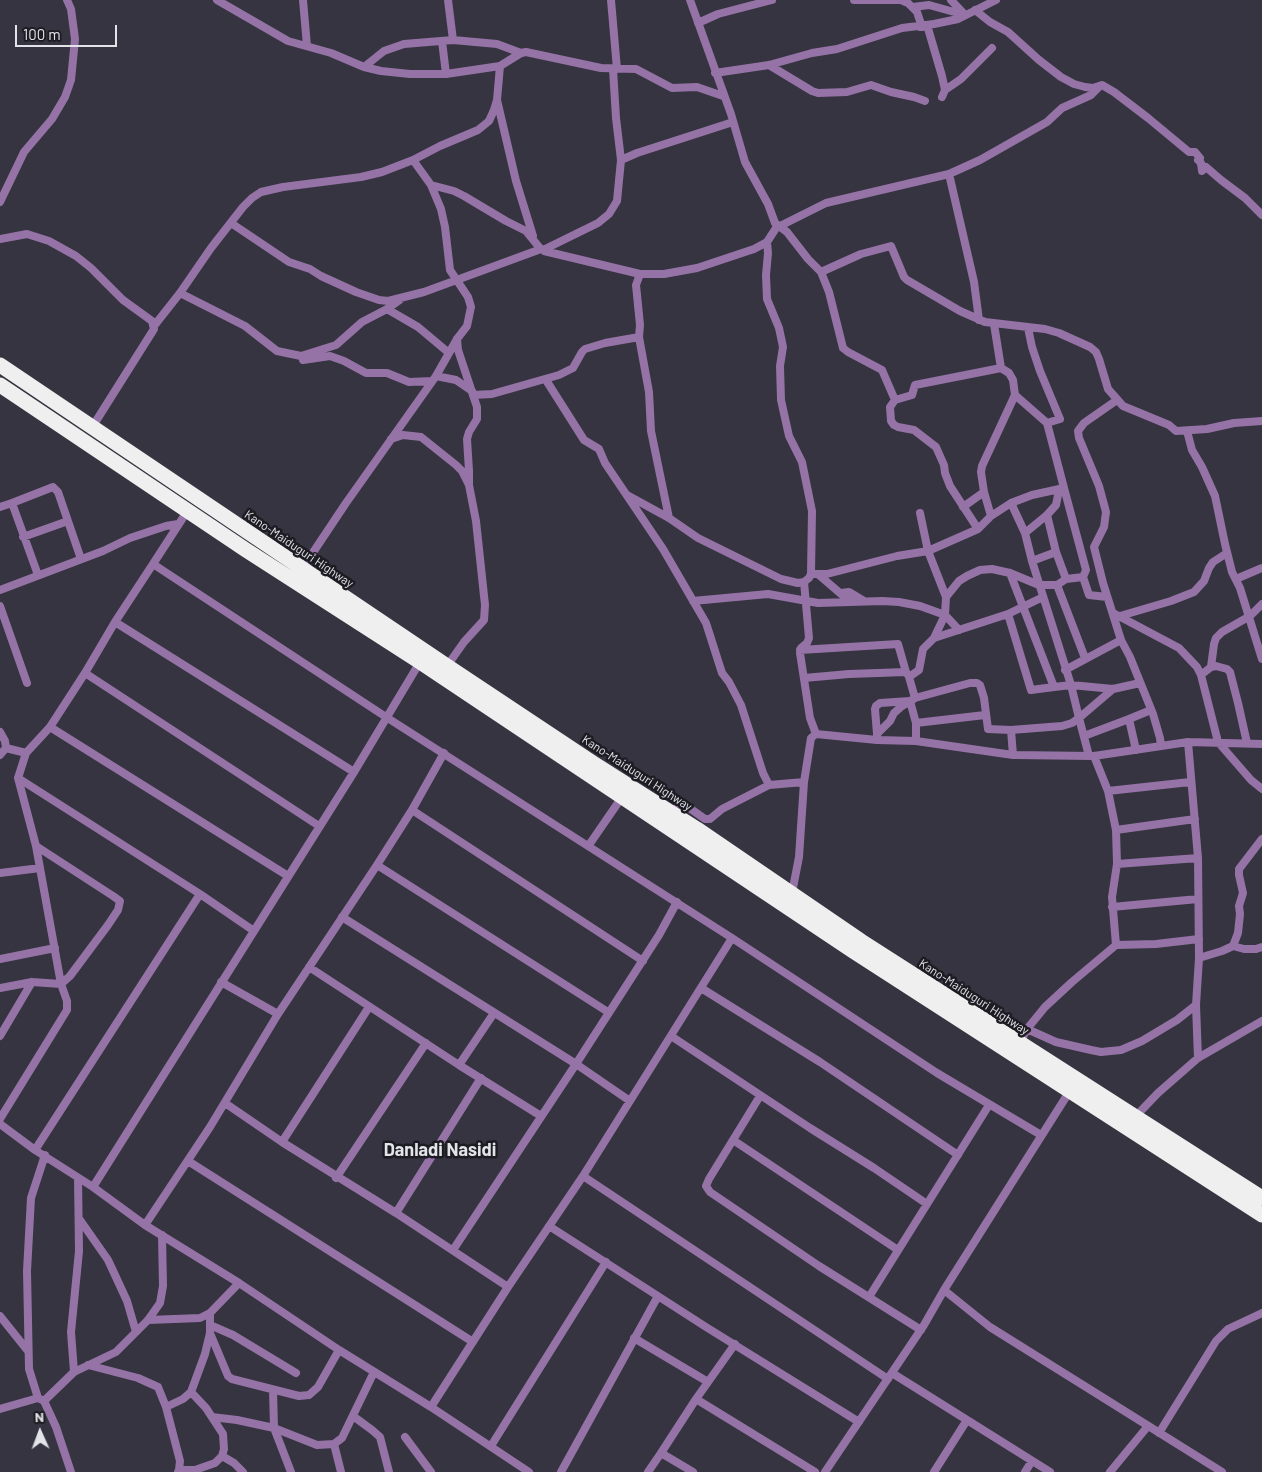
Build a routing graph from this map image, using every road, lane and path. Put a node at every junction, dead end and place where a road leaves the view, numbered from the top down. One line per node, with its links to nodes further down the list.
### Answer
1 (67, 0): 36 (street)
2 (216, 0): 18 (street)
3 (303, 0): 18 (street)
4 (448, 0): 16 (street)
5 (611, 0): 24 (street)
6 (690, 0): 14 (street)
7 (772, 0): 14 (street)
8 (854, 0): 11 (street)
9 (951, 0): 13 (street)
10 (996, 0): 12 (street)
11 (910, 3): 13 (street); 15 (street)
12 (976, 10): 13 (street); 27 (street)
13 (965, 14): 15 (street)
14 (698, 23): 25 (street)
15 (921, 26): 19 (street); 21 (street)
16 (453, 40): 17 (street); 20 (street)
17 (442, 41): 23 (street); 26 (street)
18 (307, 46): 23 (street)
19 (992, 48)
20 (521, 53): 22 (street); 24 (street)
21 (769, 65): 25 (street); 30 (street)
22 (500, 66): 26 (street); 29 (street)
23 (364, 67): 26 (street)
24 (615, 69): 28 (street); 33 (street)
25 (715, 73): 28 (street)
26 (446, 74)
27 (1102, 85): 34 (street); 37 (street)
28 (723, 96): 31 (street)
29 (497, 100): 32 (street); 41 (street)
30 (924, 101)
31 (733, 122): 33 (street); 39 (street)
32 (413, 160): 35 (street); 38 (street)
33 (621, 160): 43 (street)
34 (950, 174): 39 (street); 50 (street)
35 (431, 185): 41 (street); 46 (street)
36 (0, 202)
37 (1262, 215)
38 (231, 223): 47 (street); 48 (street)
39 (779, 226): 42 (street); 44 (street)
40 (0, 239): 52 (street)
41 (535, 241): 43 (street)
42 (767, 242): 45 (street); 101 (street)
43 (542, 249): 45 (street); 46 (street)
44 (821, 272): 50 (street); 65 (street)
45 (640, 274): 54 (street)
46 (457, 279): 48 (street); 55 (street)
47 (180, 293): 52 (street); 57 (street)
48 (405, 297): 49 (street)
49 (387, 309): 56 (street); 57 (street)
50 (979, 320): 51 (street)
51 (994, 324): 53 (street); 59 (street)
52 (154, 326): 69 (street)
53 (1028, 328): 66 (street); 68 (street)
54 (639, 337): 61 (street); 85 (street)
55 (457, 339): 56 (street); 63 (street)
56 (449, 353): 60 (street)
57 (295, 356): 60 (street)
58 (0, 365): 69 (highway, Kano-Maiduguri Highway)
59 (1001, 368): 64 (street); 65 (street)
60 (434, 379): 63 (street); 71 (street)
61 (546, 380): 63 (street); 76 (street)
62 (0, 385): 72 (highway, Kano-Maiduguri Highway)
63 (473, 393): 73 (street)
64 (1015, 395): 68 (street); 75 (street)
65 (894, 400): 79 (street)
66 (1117, 400): 70 (street); 111 (street)
67 (1262, 420): 70 (street)
68 (1047, 423): 74 (street)
69 (93, 427): 72 (street); 98 (highway, Kano-Maiduguri Highway)
70 (1188, 432): 93 (street)
71 (391, 439): 73 (street); 98 (street)
72 (83, 441): 81 (highway, Kano-Maiduguri Highway)
73 (469, 484): 130 (street)
74 (1061, 489): 78 (street); 83 (street); 102 (street)
75 (984, 492): 79 (street); 84 (street)
76 (627, 495): 85 (street); 113 (street)
77 (12, 503): 80 (street); 86 (street); 90 (street)
78 (1011, 503): 84 (street); 89 (street)
79 (963, 507): 88 (street)
80 (0, 508)
81 (188, 510): 87 (street); 129 (highway, Kano-Maiduguri Highway)
82 (920, 513): 91 (street)
83 (1047, 515): 89 (street); 92 (street)
84 (991, 516): 88 (street)
85 (669, 518): 105 (street)
86 (68, 521): 90 (street); 94 (street)
87 (178, 524): 94 (street); 96 (street)
88 (978, 529): 91 (street)
89 (1025, 532): 95 (street)
90 (23, 537): 100 (street)
91 (928, 551): 101 (street); 109 (street)
92 (1056, 552): 95 (street); 103 (street)
93 (1227, 553): 104 (street); 120 (street)
94 (80, 559): 100 (street)
95 (1032, 560): 106 (street)
96 (153, 564): 122 (street); 146 (street)
97 (1262, 568): 104 (street)
98 (302, 569): 130 (highway, Kano-Maiduguri Highway)
99 (1010, 573): 106 (street); 109 (street); 117 (street)
100 (38, 575): 108 (street)
101 (815, 575): 105 (street); 114 (street)
102 (1083, 577): 103 (street); 111 (street)
103 (1066, 579): 107 (street)
104 (1236, 579): 121 (street)
105 (804, 582): 112 (street)
106 (1039, 585): 107 (street); 110 (street)
107 (1056, 585): 127 (street)
108 (0, 590)
109 (946, 597): 119 (street)
110 (1043, 597): 117 (street); 133 (street)
111 (1107, 597): 120 (street)
112 (805, 600): 113 (street); 114 (street); 126 (street)
113 (693, 601): 173 (street)
114 (864, 601): 119 (street)
115 (1262, 604): 121 (street)
116 (0, 606): 138 (street)
117 (1022, 608): 118 (street); 132 (street)
118 (1008, 614): 123 (street); 141 (street)
119 (945, 615): 123 (street); 124 (street)
120 (1116, 615): 125 (street); 136 (street)
121 (1250, 616): 128 (street); 131 (street)
122 (115, 622): 134 (street); 169 (street)
123 (960, 630): 124 (street)
124 (934, 638): 135 (street)
125 (1121, 640): 127 (street); 139 (street)
126 (800, 650): 135 (street); 137 (street)
127 (1085, 658): 133 (street)
128 (1262, 659)
129 (420, 662): 146 (street); 176 (highway, Kano-Maiduguri Highway)
130 (448, 666): 178 (highway, Kano-Maiduguri Highway)
131 (1211, 667): 136 (street); 159 (street)
132 (1047, 668): 133 (street); 141 (street)
133 (1065, 668): 140 (street)
134 (85, 673): 150 (street); 180 (street)
135 (907, 674): 137 (street); 143 (street)
136 (1201, 675): 158 (street)
137 (804, 678): 153 (street)
138 (27, 682)
139 (1140, 683): 142 (street); 144 (street)
140 (1071, 685): 141 (street); 142 (street); 147 (street)
141 (1054, 687)
142 (1113, 689): 147 (street)
143 (913, 700): 145 (street); 149 (street); 155 (street); 155 (street)
144 (1151, 710): 148 (street); 161 (street)
145 (985, 715): 149 (street); 151 (street)
146 (386, 717): 165 (street); 169 (street)
147 (1079, 718): 151 (street); 154 (street)
148 (1128, 719): 154 (street); 163 (street)
149 (916, 723): 156 (street)
150 (50, 727): 164 (street); 190 (street)
151 (1011, 730): 167 (street)
152 (0, 732): 162 (street)
153 (816, 734): 155 (street); 171 (street)
154 (1084, 736): 168 (street)
155 (877, 737): 156 (street)
156 (916, 741): 167 (street)
157 (1188, 742): 158 (street); 161 (street); 172 (street)
158 (1218, 742): 159 (street); 174 (street)
159 (1246, 743): 160 (street)
160 (1262, 744)
161 (1161, 746): 163 (street)
162 (6, 748): 164 (street); 166 (street)
163 (1136, 750): 168 (street)
164 (26, 753): 170 (street)
165 (444, 753): 177 (street); 183 (street)
166 (0, 755)
167 (1012, 755): 168 (street)
168 (1092, 756): 175 (street)
169 (354, 772): 180 (street)
170 (18, 778): 184 (street); 192 (street)
171 (804, 782): 173 (street); 191 (street)
172 (1190, 782): 175 (street); 179 (street)
173 (769, 785): 178 (street)
174 (1262, 789)
175 (1108, 791): 181 (street)
176 (622, 796): 183 (street); 228 (highway, Kano-Maiduguri Highway)
177 (412, 810): 187 (street); 206 (street)
178 (670, 812): 191 (highway, Kano-Maiduguri Highway)
179 (1195, 820): 181 (street); 185 (street)
180 (319, 826): 190 (street)
181 (1116, 830): 186 (street)
182 (1262, 839): 201 (street)
183 (589, 845): 194 (street)
184 (36, 846): 188 (street); 210 (street)
185 (1198, 858): 186 (street); 193 (street)
186 (1117, 864): 195 (street)
187 (377, 865): 196 (street); 215 (street)
188 (40, 868): 189 (street); 203 (street)
189 (0, 873)
190 (288, 876): 197 (street)
191 (792, 893): 223 (highway, Kano-Maiduguri Highway)
192 (200, 894): 197 (street); 240 (street)
193 (1198, 900): 195 (street); 199 (street)
194 (676, 902): 198 (street); 206 (street)
195 (1112, 907): 200 (street)
196 (342, 917): 207 (street); 216 (street)
197 (254, 931): 209 (street)
198 (732, 938): 212 (street); 232 (street)
199 (1198, 939): 200 (street); 204 (street)
200 (1116, 945): 219 (street)
201 (1232, 946): 202 (street); 204 (street)
202 (1262, 947)
203 (55, 948): 205 (street); 210 (street)
204 (1199, 958): 213 (street)
205 (0, 959)
206 (643, 961): 215 (street)
207 (309, 967): 214 (street); 217 (street)
208 (32, 982): 210 (street); 211 (street); 220 (street)
209 (221, 982): 217 (street); 247 (street)
210 (61, 984): 235 (street)
211 (0, 988)
212 (701, 988): 221 (street); 241 (street)
213 (1196, 1005): 219 (street); 224 (street)
214 (369, 1007): 222 (street); 239 (street)
215 (608, 1012): 225 (street)
216 (494, 1013): 225 (street); 226 (street)
217 (278, 1014): 231 (street)
218 (1262, 1021): 224 (street)
219 (1027, 1029): 223 (street)
220 (0, 1036)
221 (671, 1036): 229 (street); 230 (street)
222 (426, 1043): 226 (street); 246 (street)
223 (1019, 1044): 228 (highway, Kano-Maiduguri Highway)
224 (1198, 1058): 234 (street)
225 (576, 1064): 230 (street); 233 (street)
226 (459, 1065): 227 (street)
227 (481, 1078): 233 (street); 250 (street)
228 (1073, 1085): 234 (highway, Kano-Maiduguri Highway); 237 (street); 251 (highway, Kano-Maiduguri Highway)
229 (760, 1096): 238 (street); 249 (street)
230 (630, 1100): 244 (street)
231 (224, 1103): 239 (street); 243 (street)
232 (989, 1105): 237 (street); 241 (street)
233 (541, 1116): 256 (street)
234 (1135, 1117): 248 (highway, Kano-Maiduguri Highway)
235 (0, 1119)
236 (0, 1124): 240 (street)
237 (1042, 1135): 261 (street)
238 (733, 1140): 257 (street); 263 (street)
239 (282, 1142): 246 (street)
240 (35, 1150): 242 (street)
241 (958, 1155): 249 (street)
242 (45, 1156): 245 (street); 275 (street)
243 (188, 1161): 253 (street); 272 (street)
244 (583, 1176): 254 (street); 280 (street)
245 (78, 1178): 247 (street); 252 (street)
246 (336, 1178): 250 (street)
247 (93, 1187): 253 (street)
248 (1262, 1198)
249 (928, 1204): 257 (street)
250 (396, 1214): 256 (street)
251 (1262, 1215)
252 (80, 1220): 270 (street); 277 (street)
253 (144, 1225): 255 (street)
254 (549, 1226): 258 (street); 260 (street)
255 (162, 1235): 259 (street); 267 (street)
256 (453, 1250): 260 (street)
257 (898, 1250): 263 (street)
258 (606, 1262): 262 (street); 298 (street)
259 (239, 1283): 264 (street); 274 (street)
260 (508, 1287): 272 (street)
261 (944, 1290): 269 (street); 293 (street)
262 (658, 1296): 271 (street); 273 (street)
263 (869, 1296): 269 (street)
264 (210, 1313): 267 (street); 268 (street)
265 (1262, 1313): 295 (street)
266 (0, 1316): 275 (street)
267 (148, 1320): 270 (street)
268 (210, 1329): 279 (street); 282 (street); 283 (street)
269 (921, 1330): 280 (street)
270 (136, 1332): 276 (street)
271 (634, 1338): 281 (street); 311 (street)
272 (473, 1342): 287 (street)
273 (735, 1344): 281 (street); 292 (street)
274 (339, 1350): 278 (street); 282 (street)
275 (28, 1351): 285 (street)
276 (88, 1365): 277 (street); 286 (street)
277 (74, 1372): 285 (street)
278 (374, 1372): 287 (street); 289 (street)
279 (296, 1373)
280 (890, 1376): 291 (street); 292 (street)
281 (708, 1382): 284 (street)
282 (273, 1390): 294 (street)
283 (191, 1392): 286 (street); 290 (street)
284 (696, 1399): 299 (street); 314 (street)
285 (41, 1400): 288 (street); 304 (street)
286 (166, 1407): 303 (street)
287 (431, 1408): 298 (street)
288 (0, 1409)
289 (353, 1416): 297 (street); 308 (street)
290 (212, 1417): 294 (street); 300 (street)
291 (967, 1420): 301 (street); 316 (street)
292 (859, 1422): 315 (street)
293 (1148, 1426): 295 (street); 319 (street)
294 (274, 1428): 297 (street); 306 (street)
295 (1159, 1433): 302 (street)
296 (405, 1437): 309 (street)
297 (334, 1444): 307 (street)
298 (491, 1446): 310 (street)
299 (661, 1453): 312 (street); 313 (street)
300 (222, 1456): 303 (street); 305 (street)
301 (1032, 1461): 317 (street); 318 (street)
302 (1216, 1470)
303 (178, 1471)
304 (72, 1472)
305 (243, 1472)
306 (290, 1472)
307 (341, 1472)
308 (389, 1472)
309 (431, 1472)
310 (529, 1472)
311 (561, 1472)
312 (648, 1472)
313 (692, 1472)
314 (815, 1472)
315 (825, 1472)
316 (934, 1472)
317 (1025, 1472)
318 (1050, 1472)
319 (1110, 1472)

